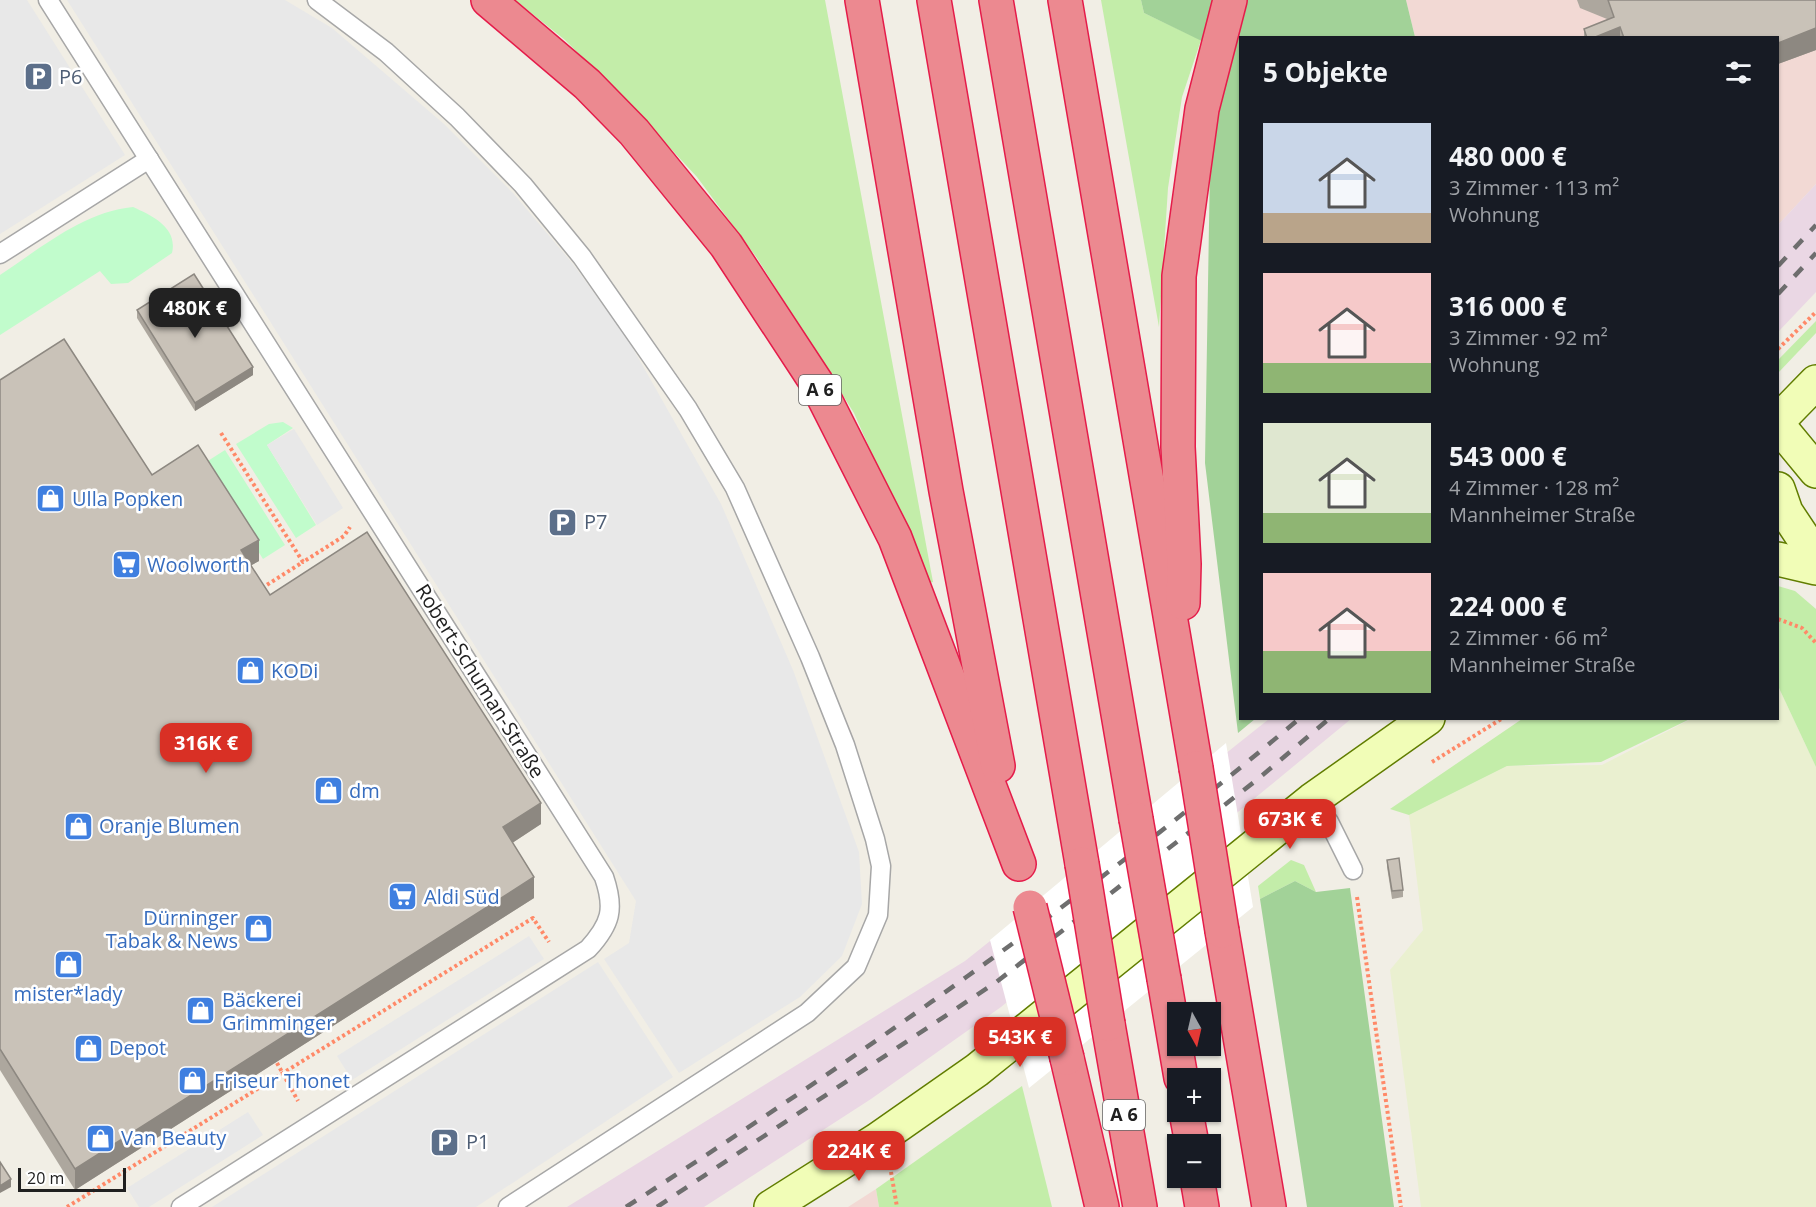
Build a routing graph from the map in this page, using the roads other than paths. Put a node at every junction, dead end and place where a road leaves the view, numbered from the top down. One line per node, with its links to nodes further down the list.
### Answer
1 (48, 0): 9 (lane, Robert-Schuman-Straße)
2 (317, 0): 27 (lane)
3 (488, 0): 22 (highway, A 6)
4 (862, 0): 22 (highway, A 6)
5 (934, 0): 30 (highway, A 6, bridge)
6 (996, 0): 24 (highway, bridge)
7 (1065, 0): 19 (highway)
8 (1230, 0): 19 (highway)
9 (149, 159): 10 (lane); 26 (lane, Robert-Schuman-Straße)
10 (0, 254)
11 (1816, 382): 12 (main road)
12 (1779, 422)
13 (1779, 424): 14 (main road)
14 (1816, 471)
15 (1779, 492): 16 (main road)
16 (1816, 557)
17 (1779, 559): 18 (main road)
18 (1816, 568)
19 (1182, 686): 32 (highway, bridge)
20 (1425, 720): 21 (main road)
21 (1312, 800): 23 (lane); 28 (main road)
22 (1019, 864): 29 (highway, A 6, bridge)
23 (1353, 870)
24 (1178, 1068)
25 (1199, 1188): 31 (highway)
26 (181, 1207)
27 (508, 1207)
28 (771, 1207)
29 (1102, 1207)
30 (1140, 1207)
31 (1202, 1207)
32 (1269, 1207)

